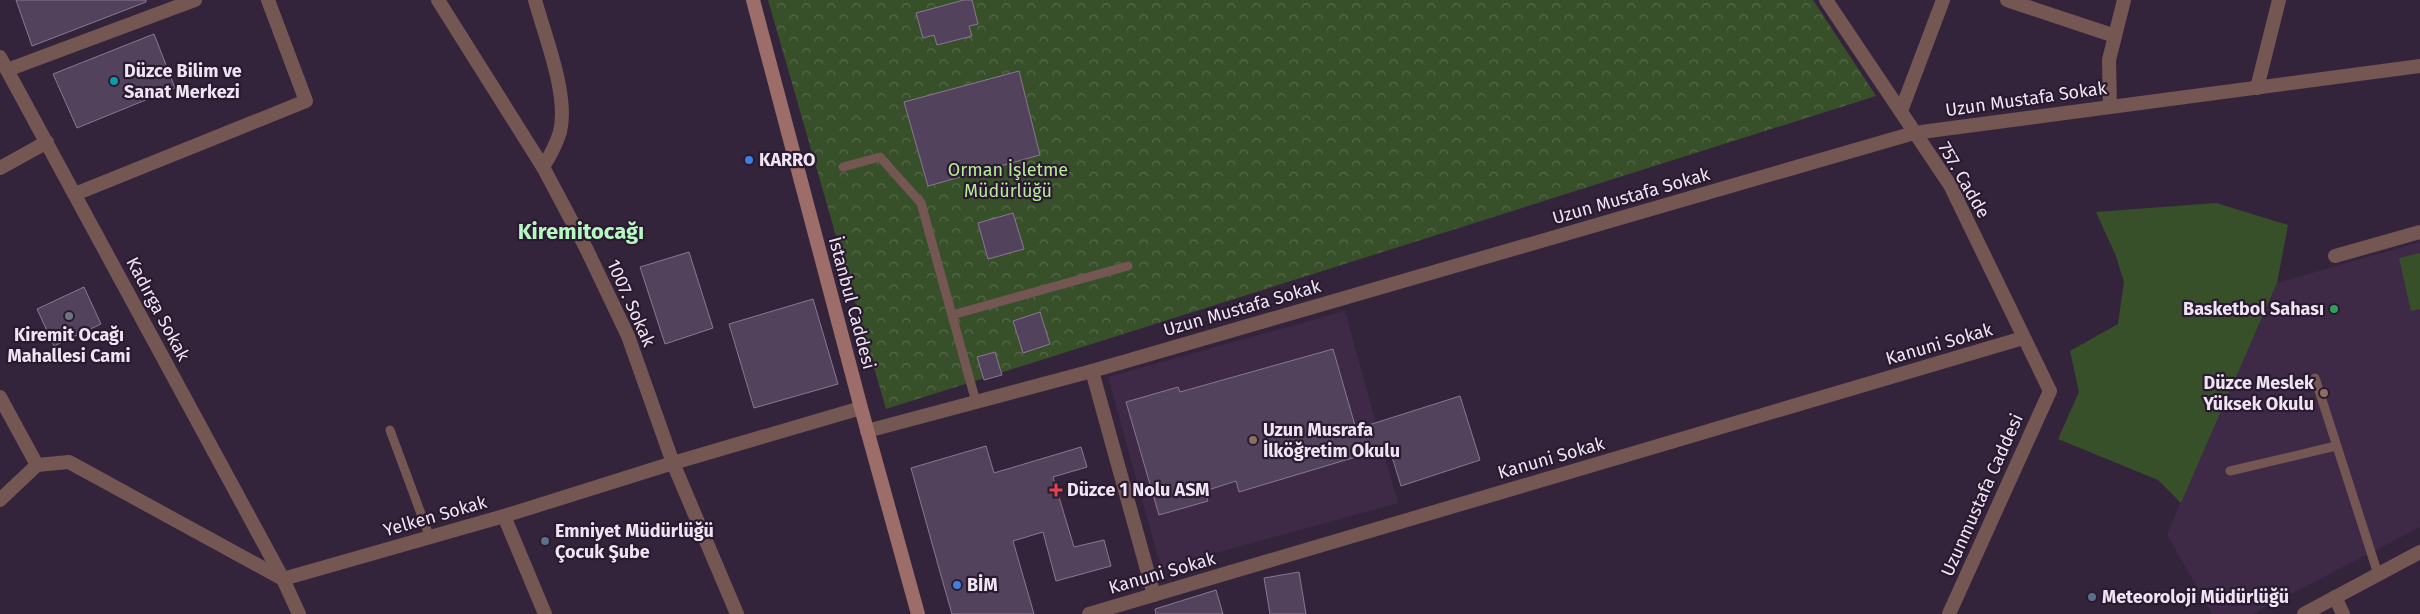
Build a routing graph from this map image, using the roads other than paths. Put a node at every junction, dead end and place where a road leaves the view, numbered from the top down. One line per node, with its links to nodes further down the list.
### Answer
1 (195, 0): 14 (street)
2 (268, 0): 23 (street)
3 (438, 0): 20 (street, 1007. Sokak)
4 (535, 0): 20 (street)
5 (753, 0): 34 (main road, İstanbul Caddesi)
6 (1826, 0): 17 (street, 757. Cadde)
7 (1943, 0): 17 (street)
8 (2007, 0): 11 (street)
9 (2124, 0): 11 (street)
10 (2279, 0): 15 (street)
11 (2115, 36): 16 (street)
12 (0, 57): 14 (street, Kadırga Sokak)
13 (2420, 66): 15 (street, Uzun Mustafa Sokak)
14 (7, 70): 19 (street, Kadırga Sokak)
15 (2257, 88): 16 (street, Uzun Mustafa Sokak)
16 (2110, 106): 18 (street, Uzun Mustafa Sokak)
17 (1901, 111): 18 (street, 757. Cadde)
18 (1914, 133): 28 (street, 757. Cadde); 29 (street, Uzun Mustafa Sokak)
19 (46, 142): 22 (street); 23 (street, Kadırga Sokak)
20 (543, 167): 38 (street, 1007. Sokak)
21 (843, 167): 27 (lane)
22 (0, 168)
23 (75, 194): 46 (street, Kadırga Sokak)
24 (2420, 232): 25 (street)
25 (2335, 256)
26 (1128, 266): 27 (lane)
27 (952, 315): 33 (lane)
28 (2023, 338): 31 (street, 757. Cadde); 47 (street, Kanuni Sokak)
29 (1092, 371): 33 (street, Uzun Mustafa Sokak); 47 (street)
30 (2315, 378): 37 (lane)
31 (2050, 391): 54 (street, Uzunmustafa Caddesi)
32 (0, 396): 39 (street)
33 (976, 402): 36 (street, Uzun Mustafa Sokak)
34 (861, 408): 36 (main road, İstanbul Caddesi); 38 (street, Yelken Sokak)
35 (390, 430): 43 (lane)
36 (867, 431): 52 (main road, İstanbul Caddesi)
37 (2336, 446): 40 (lane); 45 (lane)
38 (673, 463): 42 (street, Yelken Sokak); 51 (street, 1007. Sokak)
39 (37, 465): 41 (street); 46 (street)
40 (2230, 471)
41 (0, 500)
42 (504, 516): 43 (street, Yelken Sokak); 50 (street)
43 (430, 538): 46 (street, Yelken Sokak)
44 (2420, 552): 45 (street)
45 (2378, 574): 48 (street)
46 (283, 579): 49 (street, Kadırga Sokak)
47 (1154, 595): 53 (street, Kanuni Sokak)
48 (2335, 597): 55 (street); 56 (street)
49 (299, 614)
50 (545, 614)
51 (737, 614)
52 (918, 614)
53 (1089, 614)
54 (1949, 614)
55 (2304, 614)
56 (2343, 614)

